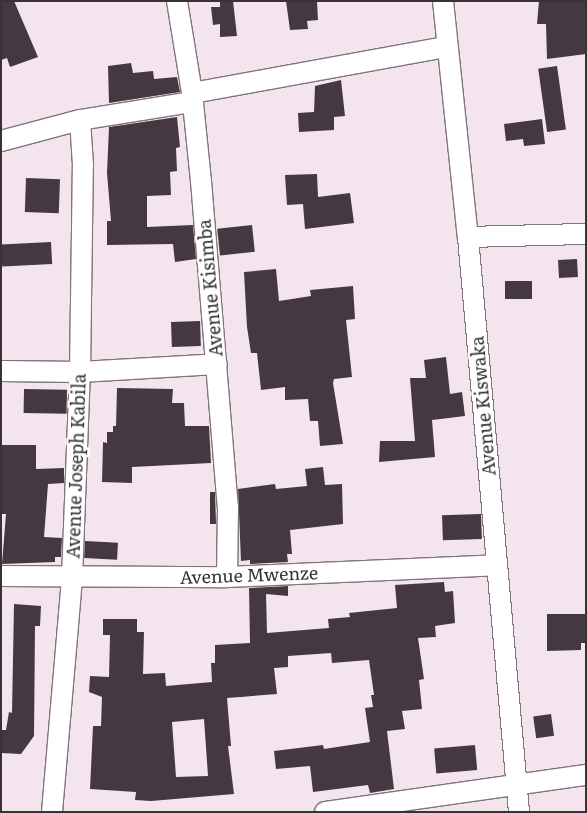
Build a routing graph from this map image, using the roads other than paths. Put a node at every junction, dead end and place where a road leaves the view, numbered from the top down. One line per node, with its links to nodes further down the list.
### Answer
1 (177, 1): 4 (street, Avenue Kisimba)
2 (443, 1): 3 (street, Avenue Kiswaka)
3 (446, 47): 4 (street); 8 (street, Avenue Kiswaka)
4 (193, 98): 5 (street); 9 (street, Avenue Kisimba)
5 (80, 120): 6 (street); 11 (street, Avenue Joseph Kabila)
6 (1, 141)
7 (586, 234): 8 (street)
8 (468, 237): 12 (street, Avenue Kiswaka)
9 (217, 364): 11 (street); 14 (street, Avenue Kisimba)
10 (1, 371): 11 (street)
11 (80, 372): 15 (street, Avenue Joseph Kabila)
12 (497, 565): 14 (street, Avenue Mwenze); 17 (street, Avenue Kiswaka)
13 (1, 576): 15 (street, Avenue Mwenze)
14 (227, 577): 15 (street, Avenue Mwenze)
15 (72, 578): 18 (street, Avenue Joseph Kabila)
16 (586, 774): 17 (street)
17 (516, 782): 19 (street); 20 (street, Avenue Kiswaka)
18 (52, 812)
19 (325, 812)
20 (519, 812)

